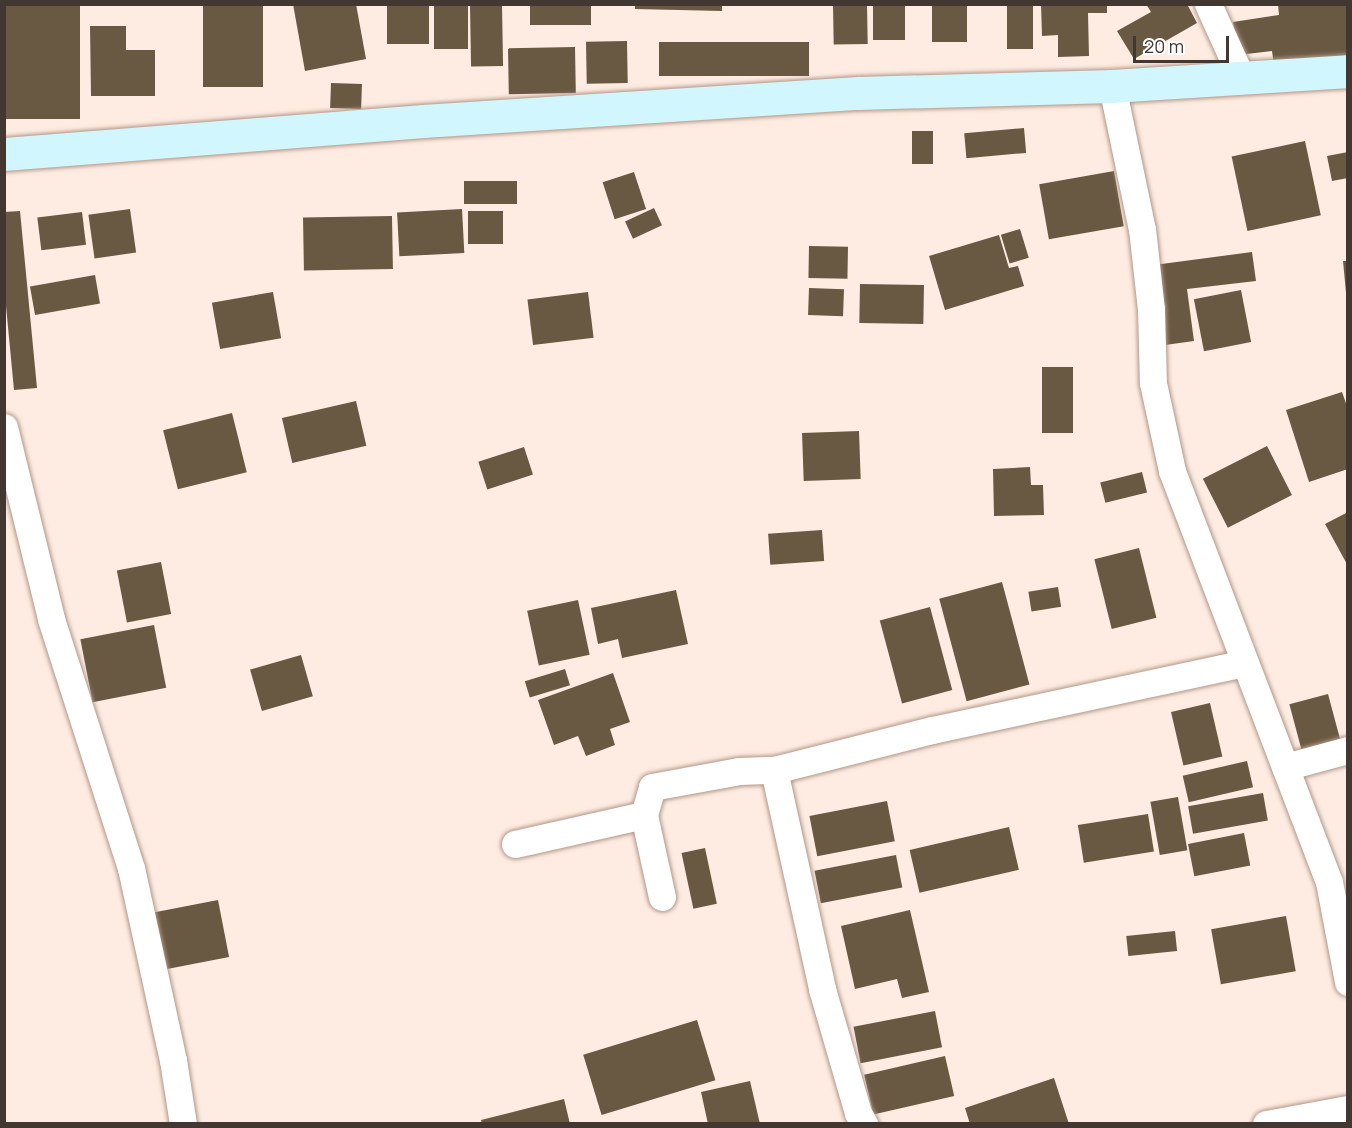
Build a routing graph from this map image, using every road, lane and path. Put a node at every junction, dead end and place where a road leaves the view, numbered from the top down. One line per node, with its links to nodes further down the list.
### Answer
1 (1208, 4): 3 (street)
2 (1347, 71): 3 (main road)
3 (1242, 79): 4 (main road)
4 (1112, 86): 5 (main road); 7 (street)
5 (4, 154)
6 (4, 427): 16 (street)
7 (1245, 663): 9 (street); 10 (street)
8 (1347, 750): 9 (street)
9 (1285, 767): 14 (street)
10 (774, 770): 11 (street); 17 (street)
11 (644, 815): 12 (street); 13 (street)
12 (515, 844)
13 (662, 897)
14 (1347, 982)
15 (1347, 1109): 18 (street)
16 (183, 1124)
17 (864, 1124)
18 (1266, 1124)

